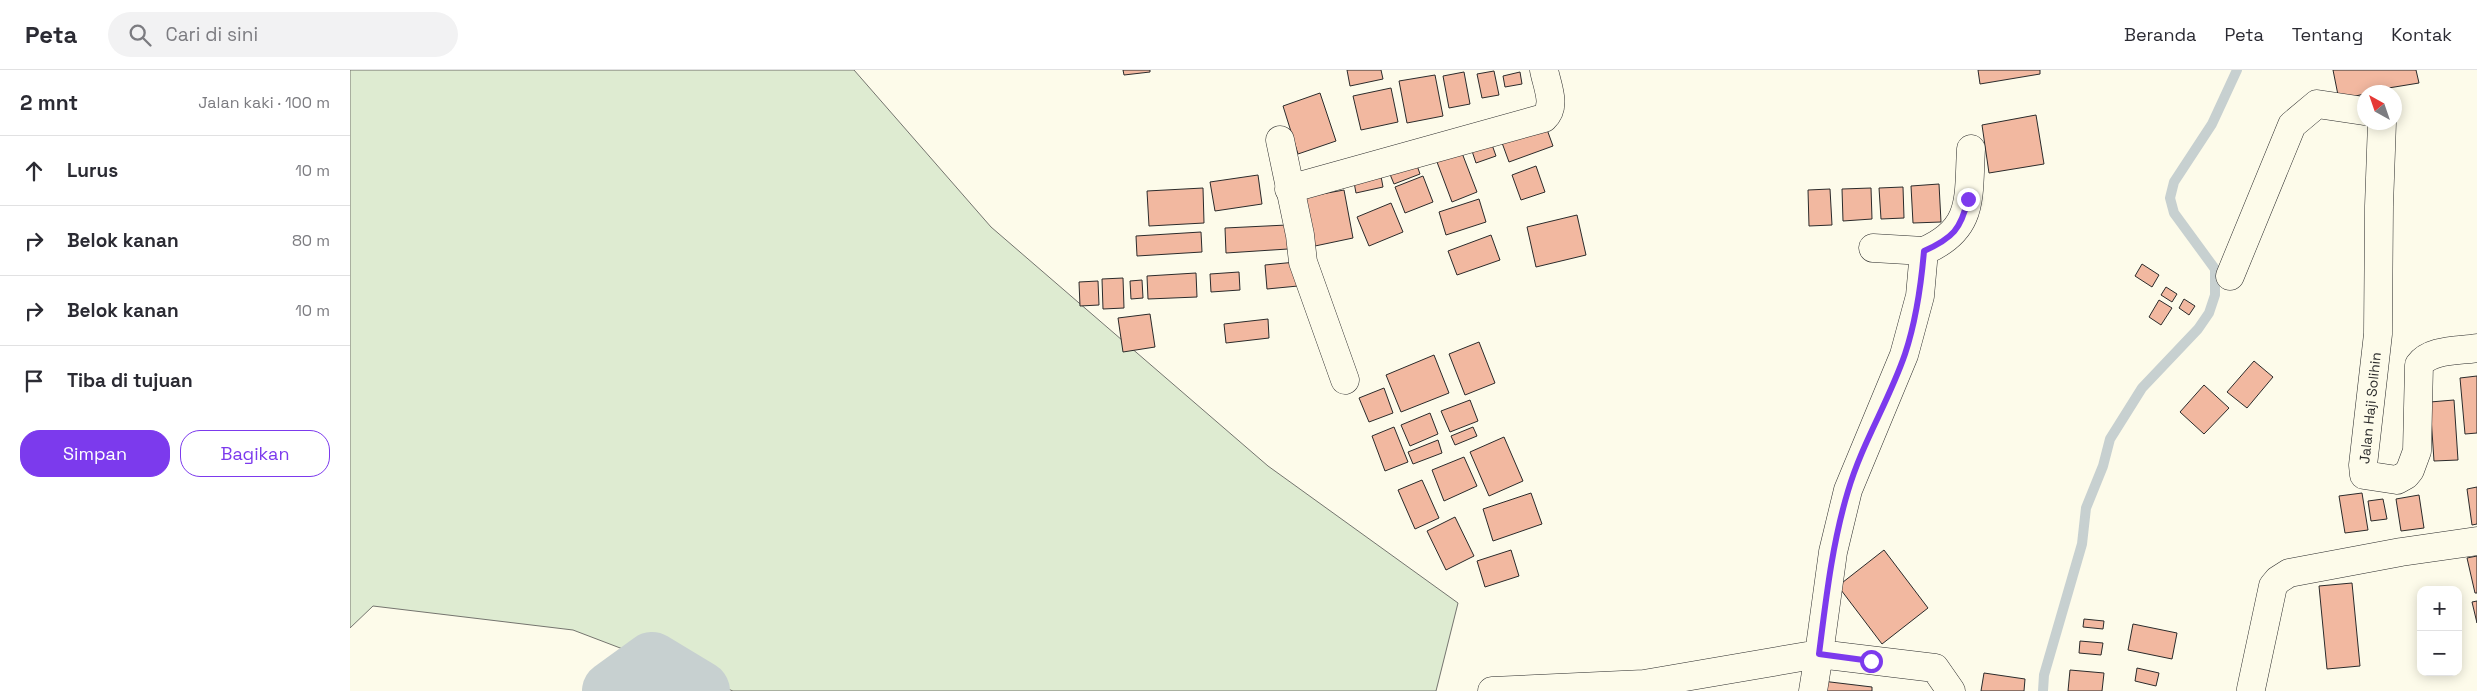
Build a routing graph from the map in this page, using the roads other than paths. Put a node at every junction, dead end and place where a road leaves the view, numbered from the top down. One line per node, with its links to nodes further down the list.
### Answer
1 (1544, 70): 6 (street)
2 (2357, 110): 9 (street)
3 (2382, 130): 10 (street, Jalan Haji Solihin)
4 (1280, 140): 6 (street)
5 (1971, 149): 8 (street)
6 (1289, 189): 11 (street)
7 (1873, 248): 8 (street)
8 (1924, 251): 13 (street)
9 (2230, 276)
10 (2477, 348)
11 (1345, 380)
12 (2477, 541): 15 (street)
13 (1819, 654): 14 (street); 17 (street); 18 (street)
14 (1643, 687): 16 (street)
15 (2251, 689)
16 (1492, 691)
17 (1813, 691)
18 (1951, 691)

